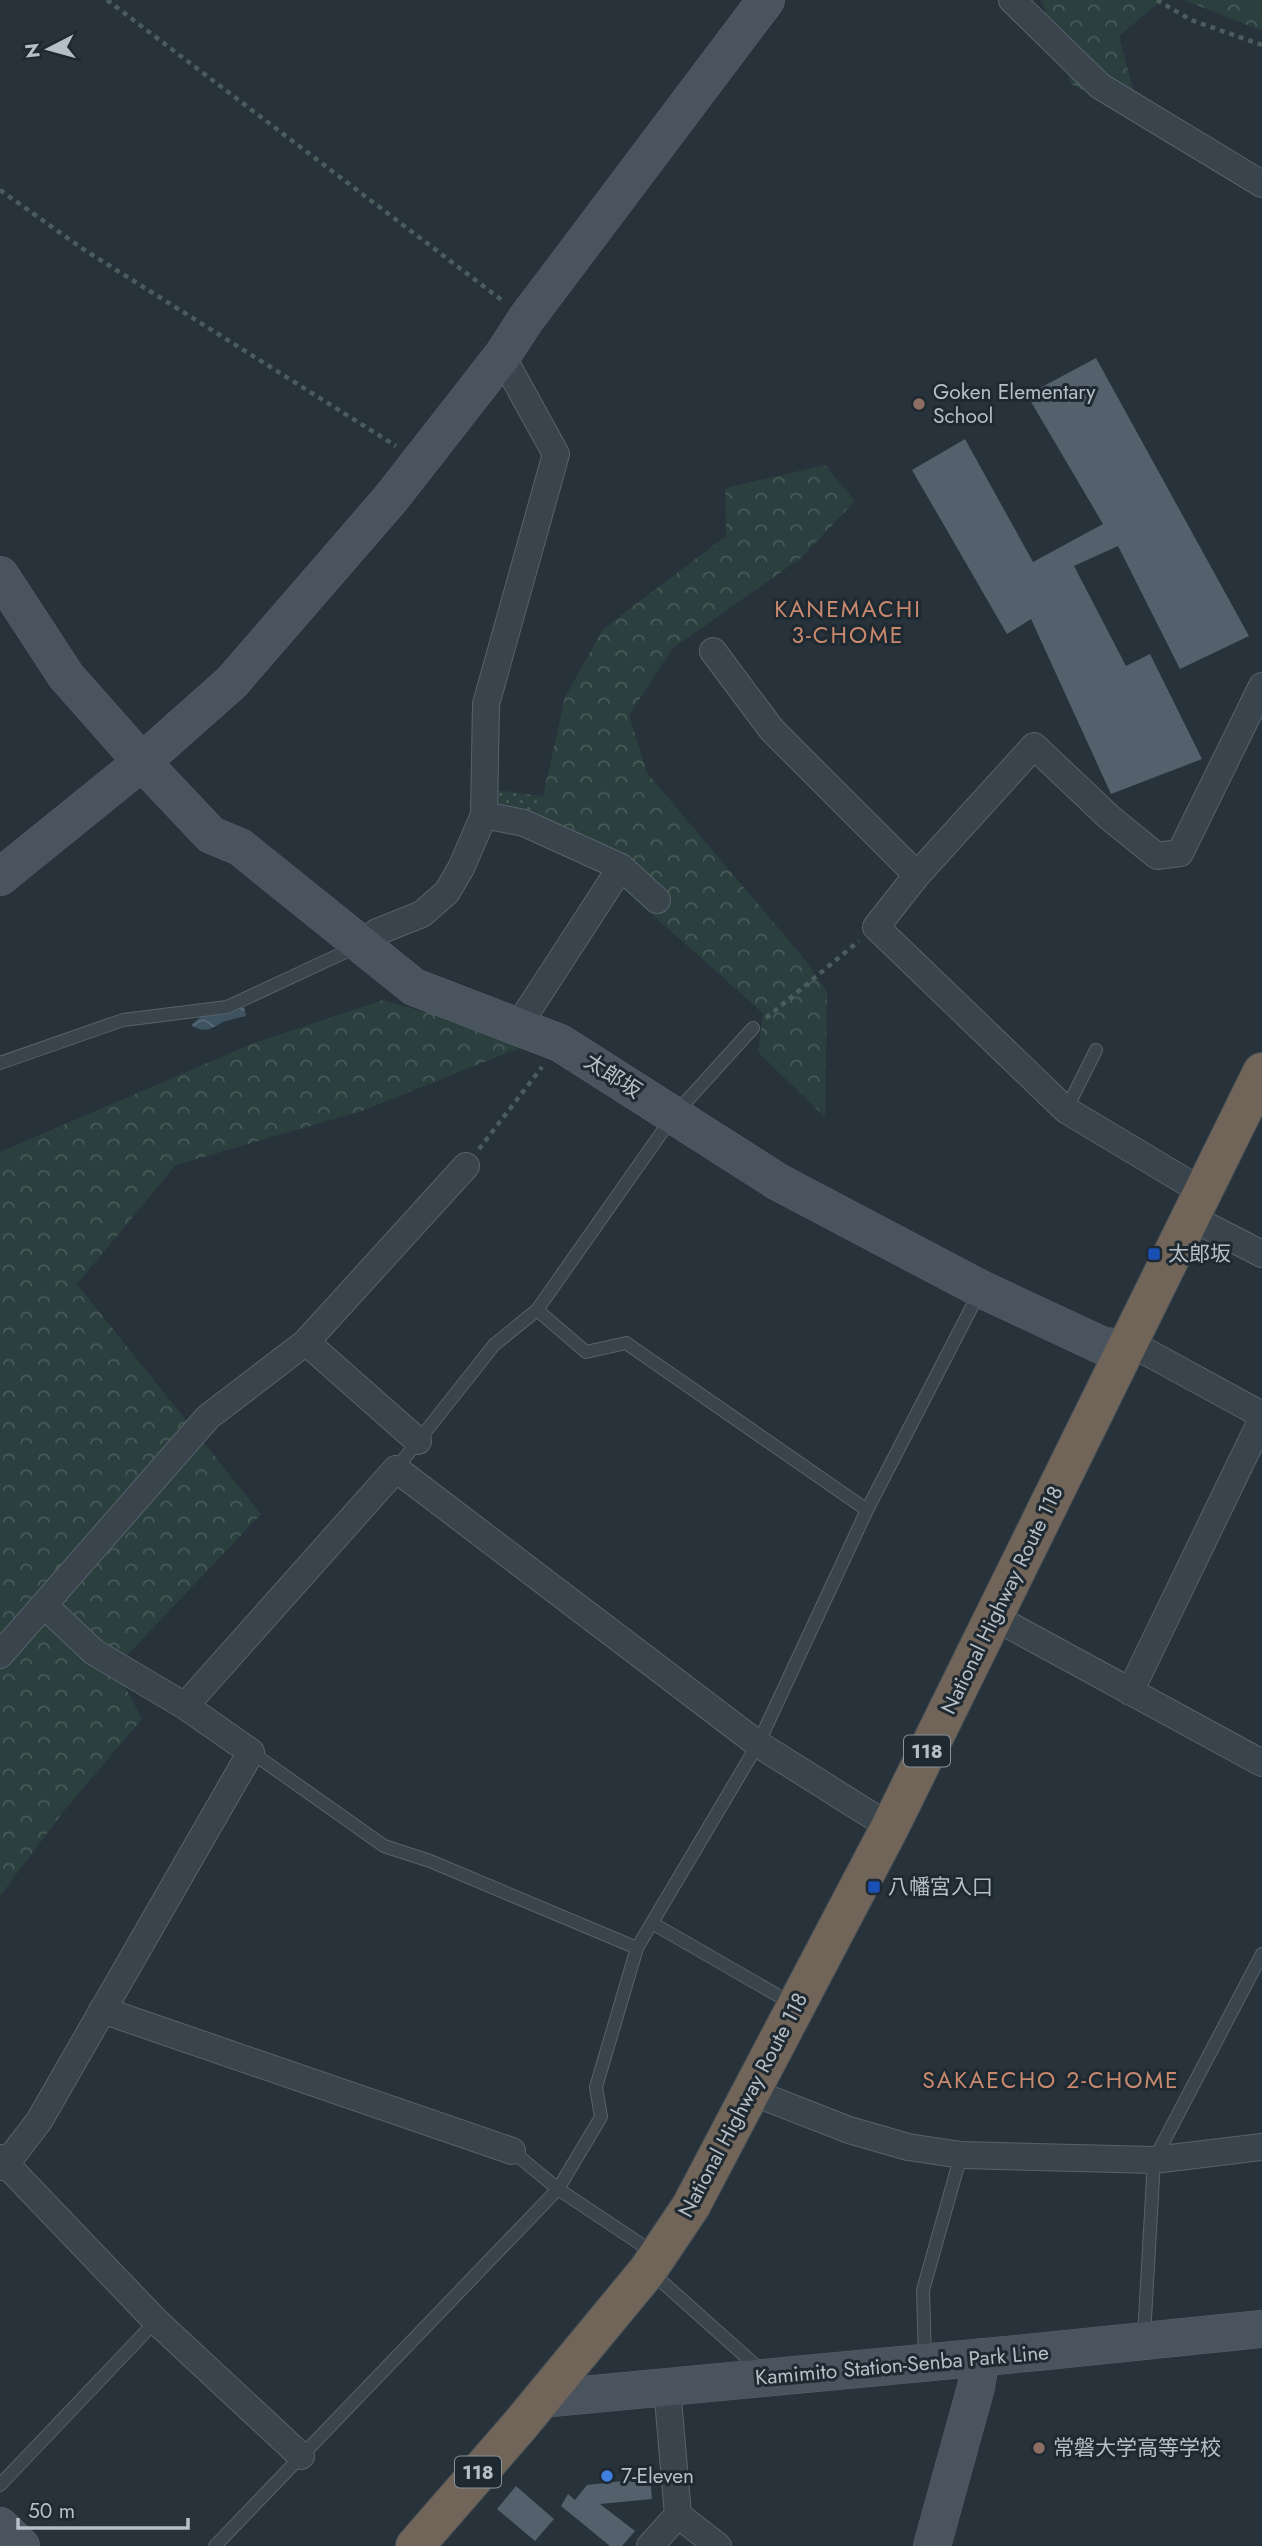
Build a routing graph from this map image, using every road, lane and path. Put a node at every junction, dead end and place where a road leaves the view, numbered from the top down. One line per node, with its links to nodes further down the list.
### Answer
1 (107, 0): 8 (path)
2 (766, 0): 8 (street)
3 (1012, 0): 6 (street)
4 (1157, 0): 5 (path)
5 (1262, 45)
6 (1262, 184)
7 (0, 191): 10 (path)
8 (526, 319): 9 (street)
9 (502, 356): 10 (street); 15 (street)
10 (419, 460): 14 (street)
11 (0, 575): 14 (street, 太郎坂)
12 (713, 651): 17 (street)
13 (1262, 686): 17 (street)
14 (142, 762): 18 (street); 21 (street, 太郎坂)
15 (484, 815): 16 (street); 21 (street)
16 (621, 867): 19 (street); 22 (street)
17 (918, 875): 20 (street)
18 (0, 877)
19 (657, 900)
20 (876, 927): 23 (path); 28 (street)
21 (359, 945): 22 (street, 太郎坂); 26 (lane)
22 (518, 1026): 24 (street, 太郎坂)
23 (753, 1028): 29 (lane)
24 (560, 1043): 29 (street, 太郎坂); 30 (path)
25 (1096, 1050): 28 (lane)
26 (0, 1063)
27 (1262, 1072): 31 (highway, National Highway Route 118 / 118)
28 (1066, 1110): 31 (street)
29 (674, 1115): 33 (street, 太郎坂); 34 (lane)
30 (466, 1166): 35 (street)
31 (1196, 1204): 32 (street); 36 (highway, National Highway Route 118 / 118)
32 (1262, 1254)
33 (981, 1289): 36 (street, 太郎坂); 40 (lane)
34 (537, 1310): 38 (lane); 40 (lane)
35 (306, 1342): 38 (street); 41 (street)
36 (1125, 1348): 37 (street); 42 (highway, National Highway Route 118 / 118)
37 (1262, 1417): 44 (street)
38 (418, 1441): 39 (lane)
39 (397, 1469): 45 (street); 46 (street)
40 (867, 1510): 46 (lane)
41 (45, 1606): 43 (street); 45 (street)
42 (994, 1618): 44 (street); 49 (highway, National Highway Route 118 / 118)
43 (0, 1655)
44 (1130, 1692): 48 (street)
45 (186, 1706): 47 (street)
46 (758, 1744): 49 (street); 50 (lane)
47 (251, 1752): 51 (lane); 54 (street)
48 (1262, 1763)
49 (890, 1826): 53 (highway, National Highway Route 118 / 118)
50 (652, 1923): 51 (lane); 53 (lane)
51 (637, 1948): 61 (lane)
52 (1262, 1954): 59 (lane)
53 (797, 2006): 55 (highway, National Highway Route 118 / 118)
54 (102, 2010): 57 (street); 60 (street)
55 (752, 2092): 58 (street); 62 (highway, National Highway Route 118 / 118)
56 (1262, 2147): 59 (street)
57 (512, 2151): 61 (lane)
58 (961, 2155): 59 (street); 67 (lane)
59 (1154, 2160): 65 (lane)
60 (2, 2163): 63 (street)
61 (558, 2189): 62 (lane); 71 (lane)
62 (653, 2263): 68 (lane); 70 (highway, National Highway Route 118 / 118)
63 (156, 2321): 71 (street); 72 (lane)
64 (1262, 2329): 65 (street, Kamimito Station-Senba Park Line)
65 (1144, 2341): 66 (street, Kamimito Station-Senba Park Line)
66 (981, 2357): 67 (street, Kamimito Station-Senba Park Line); 80 (street)
67 (925, 2363): 68 (street, Kamimito Station-Senba Park Line)
68 (768, 2377): 69 (street, Kamimito Station-Senba Park Line)
69 (667, 2386): 70 (street, Kamimito Station-Senba Park Line); 73 (street)
70 (541, 2399): 77 (highway, 118)
71 (301, 2456): 76 (lane)
72 (0, 2485)
73 (678, 2515): 78 (street); 79 (street)
74 (0, 2526): 75 (street)
75 (20, 2546)
76 (215, 2546)
77 (415, 2546)
78 (650, 2546)
79 (718, 2546)
80 (932, 2546)

